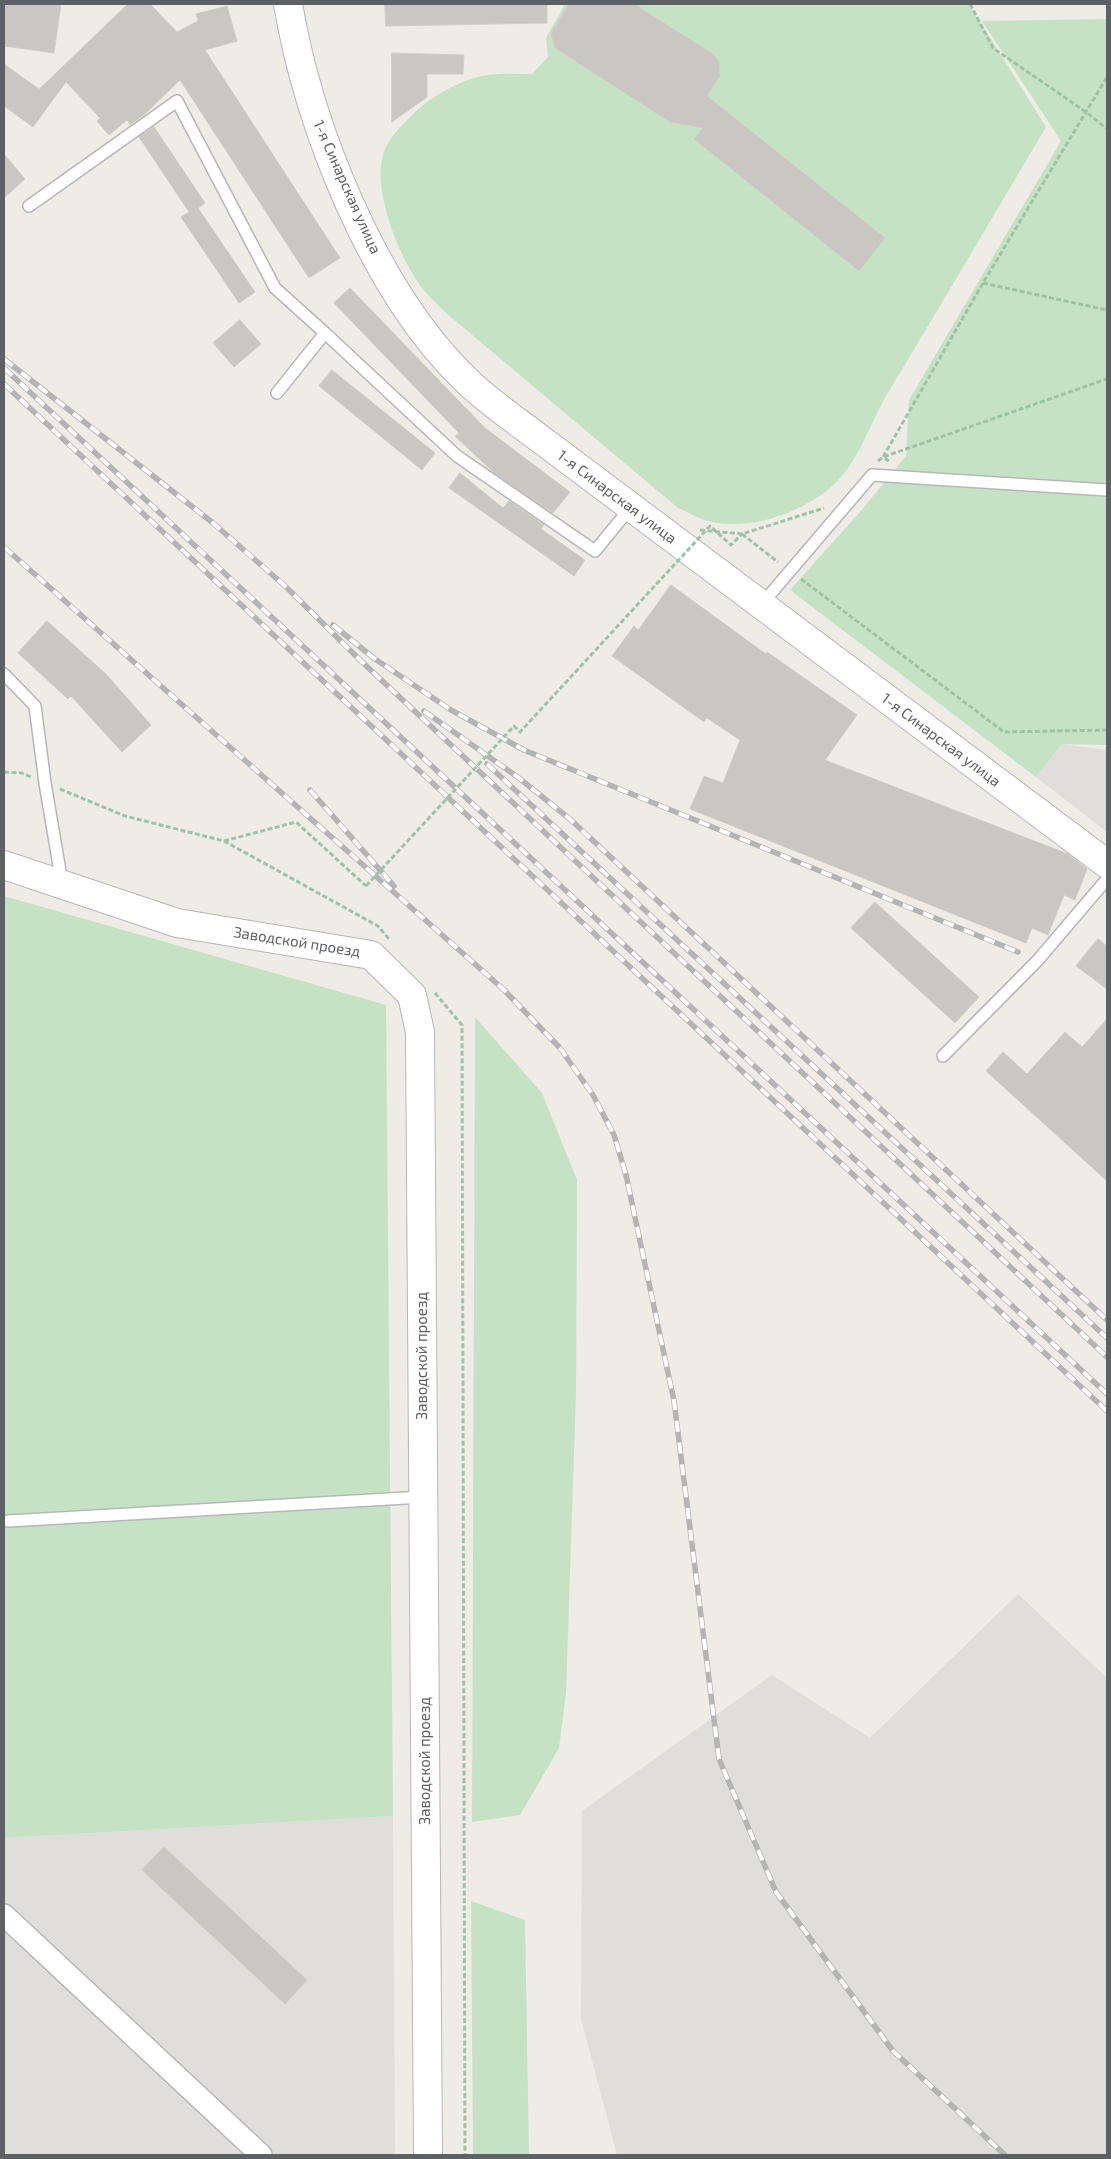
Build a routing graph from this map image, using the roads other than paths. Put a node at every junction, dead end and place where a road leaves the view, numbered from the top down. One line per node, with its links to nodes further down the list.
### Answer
1 (288, 4): 6 (street, 1-я Синарская улица)
2 (29, 206): 3 (lane)
3 (325, 333): 4 (lane); 6 (lane)
4 (277, 393)
5 (1107, 490): 7 (lane)
6 (631, 507): 7 (street, 1-я Синарская улица)
7 (761, 605): 9 (street, 1-я Синарская улица)
8 (4, 674): 12 (lane)
9 (1107, 864)
10 (4, 865): 12 (street, Заводской проезд)
11 (1107, 879): 13 (lane)
12 (63, 885): 14 (street, Заводской проезд)
13 (943, 1056)
14 (423, 1497): 15 (lane); 18 (street, Заводской проезд)
15 (8, 1521)
16 (4, 1915): 17 (street)
17 (261, 2155)
18 (428, 2155)

